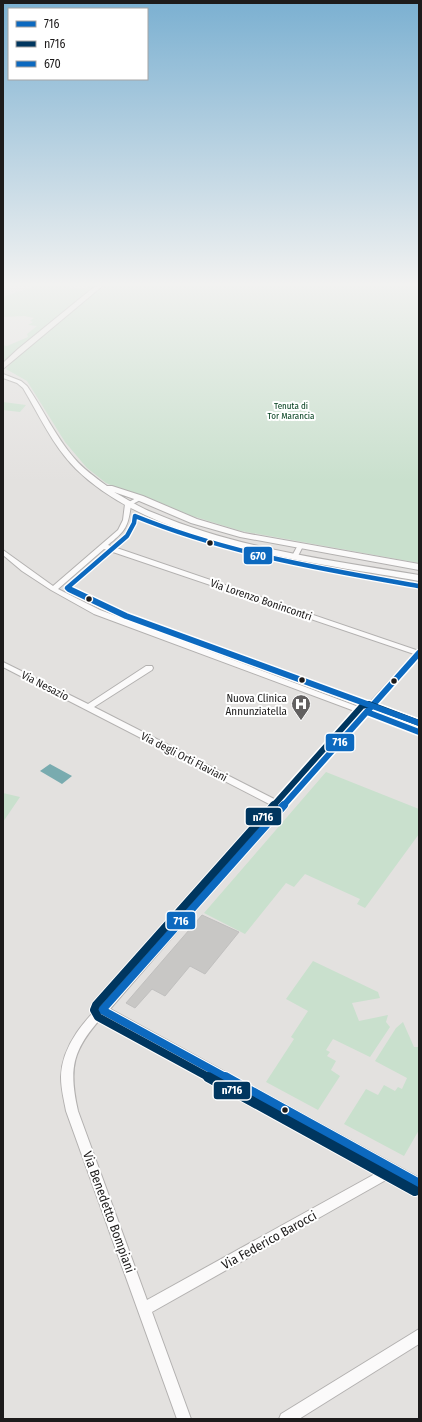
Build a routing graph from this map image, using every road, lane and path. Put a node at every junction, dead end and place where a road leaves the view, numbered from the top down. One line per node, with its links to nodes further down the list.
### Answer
1 (21, 349): 2 (main road)
2 (3, 367)
3 (3, 376): 4 (street)
4 (95, 482): 5 (street); 6 (street)
5 (140, 498): 6 (street); 8 (street)
6 (128, 504): 7 (street); 10 (street)
7 (103, 546): 13 (street); 14 (street, Via Lorenzo Bonincontri)
8 (300, 546): 10 (street); 11 (street)
9 (3, 552): 13 (street)
10 (295, 556): 12 (street)
11 (419, 567)
12 (419, 578)
13 (53, 589): 18 (street)
14 (419, 653): 18 (street, Via Benedetto Bompiani)
15 (3, 664): 17 (street, Via Nesazio)
16 (149, 668): 17 (street)
17 (87, 708): 20 (street, Via degli Orti Flaviani)
18 (367, 712): 19 (street); 20 (street, Via Benedetto Bompiani)
19 (419, 732)
20 (281, 806): 21 (street, Via Benedetto Bompiani)
21 (102, 1010): 22 (street); 24 (street, Via Benedetto Bompiani)
22 (393, 1170): 23 (street); 24 (street, Via Federico Barocci)
23 (419, 1184)
24 (144, 1309): 26 (street, Via Benedetto Bompiani)
25 (419, 1336): 27 (street)
26 (184, 1419)
27 (286, 1419)

